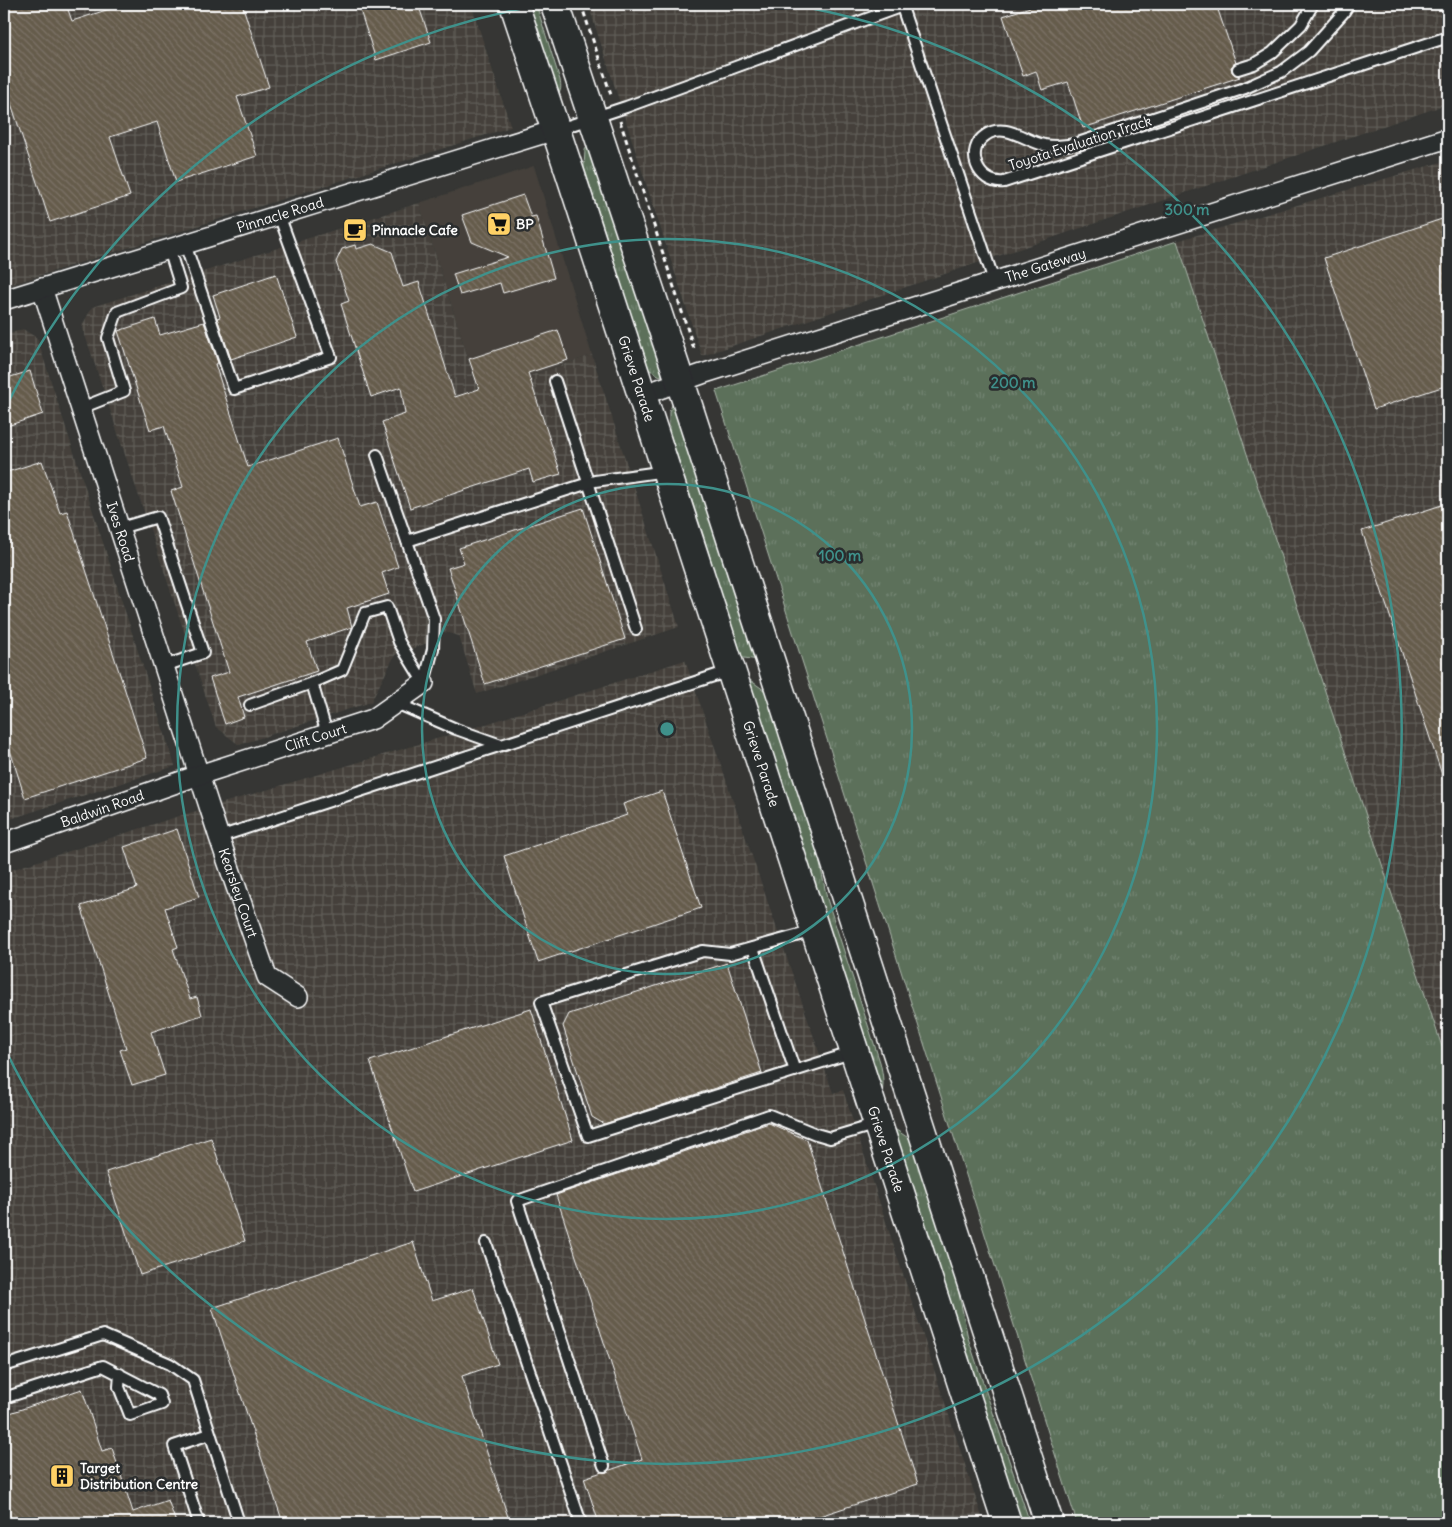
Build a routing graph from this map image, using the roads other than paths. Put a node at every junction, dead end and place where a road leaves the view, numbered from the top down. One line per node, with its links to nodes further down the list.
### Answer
1 (514, 4): 9 (main road, Grieve Parade)
2 (555, 4): 8 (main road)
3 (904, 4): 8 (lane); 13 (lane)
4 (1313, 4): 7 (lane)
5 (1349, 4): 6 (lane, Toyota Evaluation Track)
6 (1448, 37)
7 (1238, 69)
8 (604, 114): 9 (lane); 16 (main road)
9 (555, 130): 11 (street, Pinnacle Road); 18 (main road, Grieve Parade)
10 (1448, 138): 13 (street, The Gateway)
11 (279, 215): 12 (street, Pinnacle Road); 12 (lane)
12 (177, 247): 14 (street, Pinnacle Road); 19 (lane)
13 (994, 281): 16 (street, The Gateway)
14 (42, 288): 15 (street, Pinnacle Road); 19 (street, Ives Road)
15 (4, 300)
16 (691, 378): 18 (street, The Gateway); 53 (main road)
17 (555, 381): 22 (lane)
18 (642, 395): 21 (main road, Grieve Parade)
19 (81, 408): 23 (street, Ives Road)
20 (377, 455): 24 (lane)
21 (666, 471): 22 (lane); 27 (main road, Grieve Parade)
22 (588, 484): 24 (lane); 25 (lane)
23 (120, 528): 26 (street, Ives Road); 26 (lane)
24 (407, 541): 29 (lane)
25 (636, 629)
26 (164, 666): 34 (street, Ives Road)
27 (731, 670): 33 (lane); 37 (main road, Grieve Parade)
28 (312, 683): 29 (lane); 31 (lane); 32 (lane)
29 (424, 683): 30 (street, Clift Court)
30 (396, 703): 32 (street, Clift Court); 33 (lane)
31 (250, 705)
32 (327, 734): 34 (street, Clift Court)
33 (501, 745): 35 (lane)
34 (199, 775): 35 (street, Kearsley Court); 36 (street, Baldwin Road)
35 (219, 837): 39 (street, Kearsley Court)
36 (4, 842)
37 (815, 931): 38 (lane); 40 (main road, Grieve Parade)
38 (753, 948): 41 (lane); 41 (lane)
39 (298, 997)
40 (854, 1052): 41 (lane); 42 (main road, Grieve Parade)
41 (795, 1071)
42 (878, 1123): 48 (lane); 52 (main road, Grieve Parade)
43 (486, 1242): 51 (lane)
44 (4, 1366): 47 (lane)
45 (120, 1374): 45 (lane); 46 (lane)
46 (4, 1398)
47 (210, 1434): 49 (lane); 50 (lane)
48 (604, 1466)
49 (199, 1523)
50 (239, 1523)
51 (581, 1523)
52 (1007, 1523)
53 (1049, 1523)

